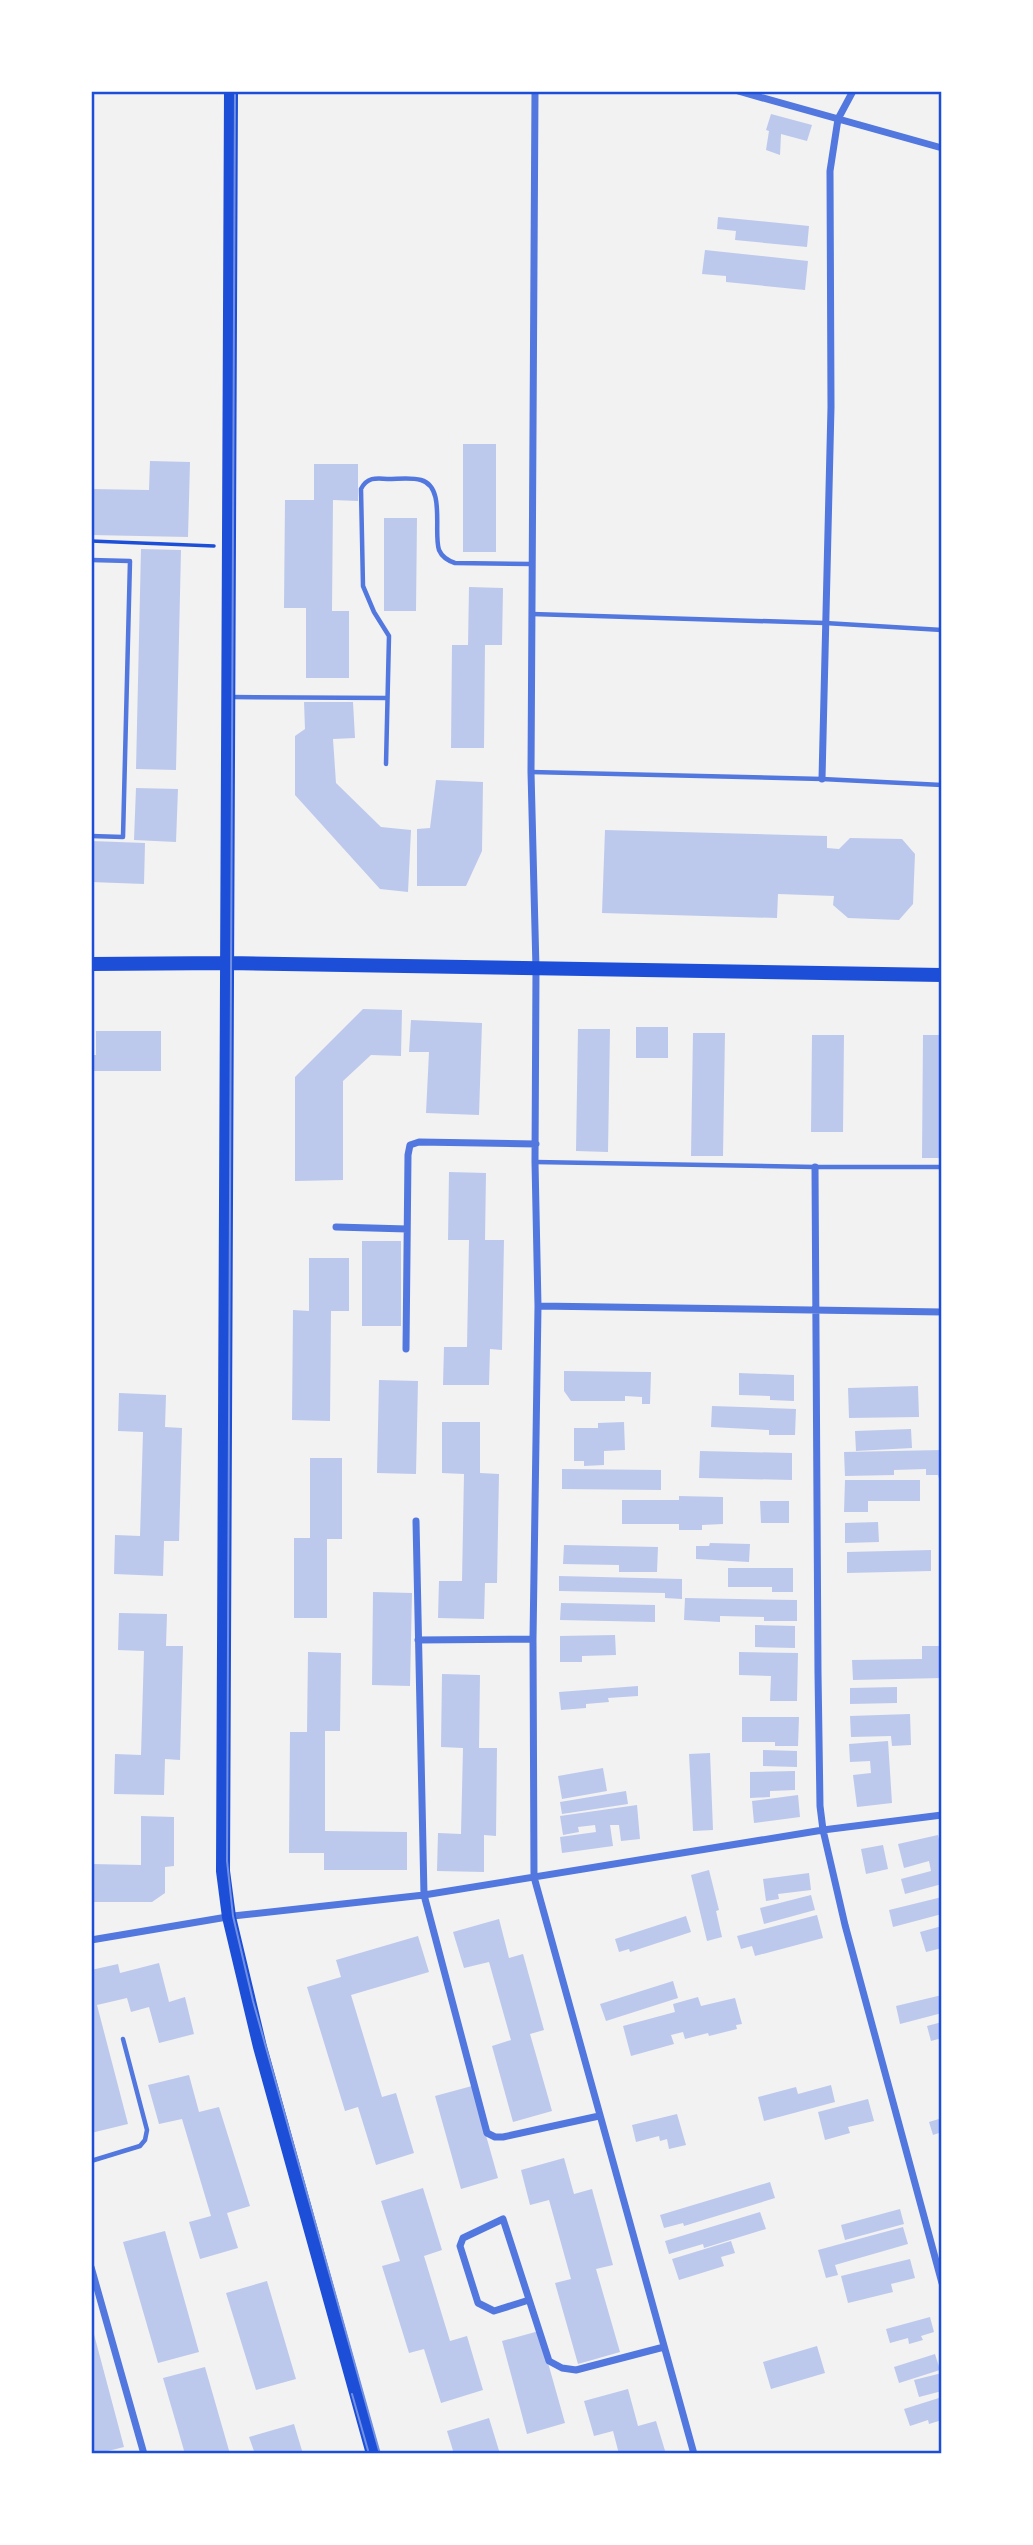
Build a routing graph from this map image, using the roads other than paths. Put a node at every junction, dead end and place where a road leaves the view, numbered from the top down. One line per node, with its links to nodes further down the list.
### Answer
1 (231, 91): 12 (main road)
2 (535, 91): 8 (street)
3 (738, 91): 5 (street)
4 (853, 91): 5 (street)
5 (838, 119): 6 (street); 10 (street)
6 (942, 148)
7 (91, 559): 18 (lane)
8 (533, 564): 9 (street); 13 (lane)
9 (533, 614): 10 (lane); 15 (street)
10 (825, 623): 11 (lane); 16 (street)
11 (942, 630)
12 (229, 696): 13 (lane); 19 (main road)
13 (387, 698): 14 (lane)
14 (386, 764)
15 (531, 772): 16 (lane); 21 (street)
16 (822, 779): 17 (lane)
17 (942, 785)
18 (91, 836)
19 (228, 963): 20 (main road); 21 (main road); 40 (main road)
20 (91, 964)
21 (536, 969): 22 (main road); 23 (street)
22 (942, 975)
23 (536, 1144): 24 (street); 28 (street)
24 (535, 1162): 25 (lane); 29 (street)
25 (815, 1167): 26 (lane); 30 (street)
26 (942, 1167)
27 (336, 1227): 28 (street)
28 (407, 1229): 32 (street)
29 (538, 1306): 30 (street); 34 (street)
30 (816, 1310): 31 (street); 37 (street)
31 (942, 1312)
32 (406, 1349)
33 (416, 1521): 35 (street)
34 (533, 1639): 35 (street); 38 (street)
35 (418, 1640): 39 (street)
36 (942, 1815): 37 (street)
37 (823, 1830): 38 (street); 46 (street)
38 (534, 1877): 39 (street); 43 (street)
39 (424, 1895): 40 (street); 43 (street)
40 (229, 1917): 41 (street); 50 (main road)
41 (91, 1940)
42 (123, 2039): 44 (lane)
43 (600, 2116): 48 (street)
44 (91, 2161)
45 (91, 2267): 49 (street)
46 (942, 2283)
47 (529, 2300): 47 (street); 48 (street)
48 (664, 2347): 51 (street)
49 (144, 2454)
50 (373, 2454)
51 (694, 2454)

